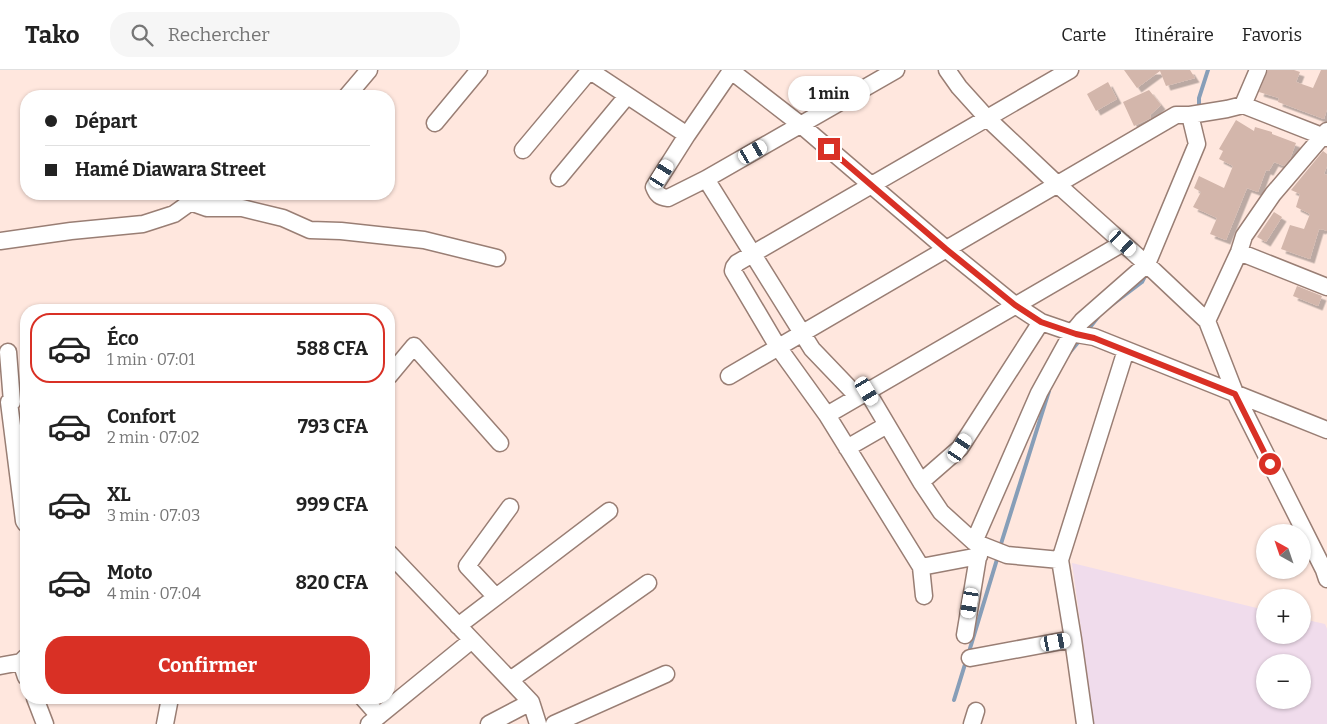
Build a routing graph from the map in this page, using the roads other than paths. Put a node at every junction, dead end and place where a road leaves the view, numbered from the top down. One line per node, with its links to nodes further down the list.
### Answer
1 (368, 70): 9 (street)
2 (479, 70): 14 (street)
3 (590, 70): 10 (street); 18 (street)
4 (896, 70): 15 (street)
5 (947, 70): 13 (street)
6 (1070, 70): 13 (street)
7 (1258, 70): 11 (street)
8 (731, 71): 15 (street); 16 (street)
9 (352, 90)
10 (627, 96): 16 (street); 19 (street)
11 (1244, 105): 12 (street); 17 (street)
12 (1197, 114): 21 (street); 31 (street)
13 (988, 118): 21 (street); 22 (street)
14 (435, 123)
15 (801, 125): 20 (street); 22 (street)
16 (687, 135): 20 (street)
17 (1325, 135): 28 (street)
18 (523, 150)
19 (559, 178)
20 (706, 179): 29 (street)
21 (1058, 184): 26 (street); 27 (street)
22 (872, 185): 27 (street); 29 (street)
23 (193, 200): 25 (street)
24 (198, 200): 30 (street)
25 (0, 241)
26 (1123, 243): 31 (street); 33 (street)
27 (946, 249): 33 (street); 37 (street)
28 (1239, 252): 32 (street); 34 (street)
29 (752, 254): 37 (street); 38 (street)
30 (497, 258)
31 (1150, 267): 34 (street); 36 (street)
32 (1327, 288)
33 (1015, 305): 35 (street); 43 (street)
34 (1207, 321): 44 (street)
35 (1041, 322): 36 (street); 52 (street)
36 (1074, 333): 39 (street); 55 (street)
37 (802, 334): 38 (street); 43 (street)
38 (778, 347): 42 (street); 46 (street)
39 (1126, 350): 44 (street); 56 (street)
40 (8, 352): 45 (street)
41 (395, 369): 49 (street)
42 (729, 376)
43 (863, 394): 46 (street); 47 (street)
44 (1235, 394): 48 (street); 59 (street)
45 (12, 402): 51 (street)
46 (827, 415): 50 (street)
47 (887, 425): 50 (street); 52 (street)
48 (1327, 430)
49 (500, 443)
50 (847, 448): 58 (street)
51 (20, 458)
52 (921, 482): 55 (street)
53 (510, 507): 62 (street)
54 (609, 511): 62 (street)
55 (987, 550): 56 (street); 58 (street); 64 (street)
56 (1060, 560): 65 (street)
57 (395, 562): 63 (street)
58 (921, 567): 61 (street)
59 (1326, 570)
60 (648, 583): 71 (street)
61 (924, 596)
62 (496, 597): 63 (street)
63 (458, 626): 66 (street)
64 (965, 635)
65 (1073, 639): 67 (street); 84 (street)
66 (472, 640): 71 (street); 73 (street)
67 (970, 658)
68 (20, 665): 69 (street)
69 (0, 666)
70 (666, 674): 83 (street)
71 (510, 680): 72 (street)
72 (531, 702): 81 (street); 82 (street)
73 (395, 703)
74 (37, 704): 79 (street)
75 (169, 704): 80 (street)
76 (366, 704): 78 (street)
77 (394, 704): 78 (street)
78 (374, 720)
79 (45, 724)
80 (165, 724)
81 (489, 724)
82 (538, 724)
83 (554, 724)
84 (1085, 724)

